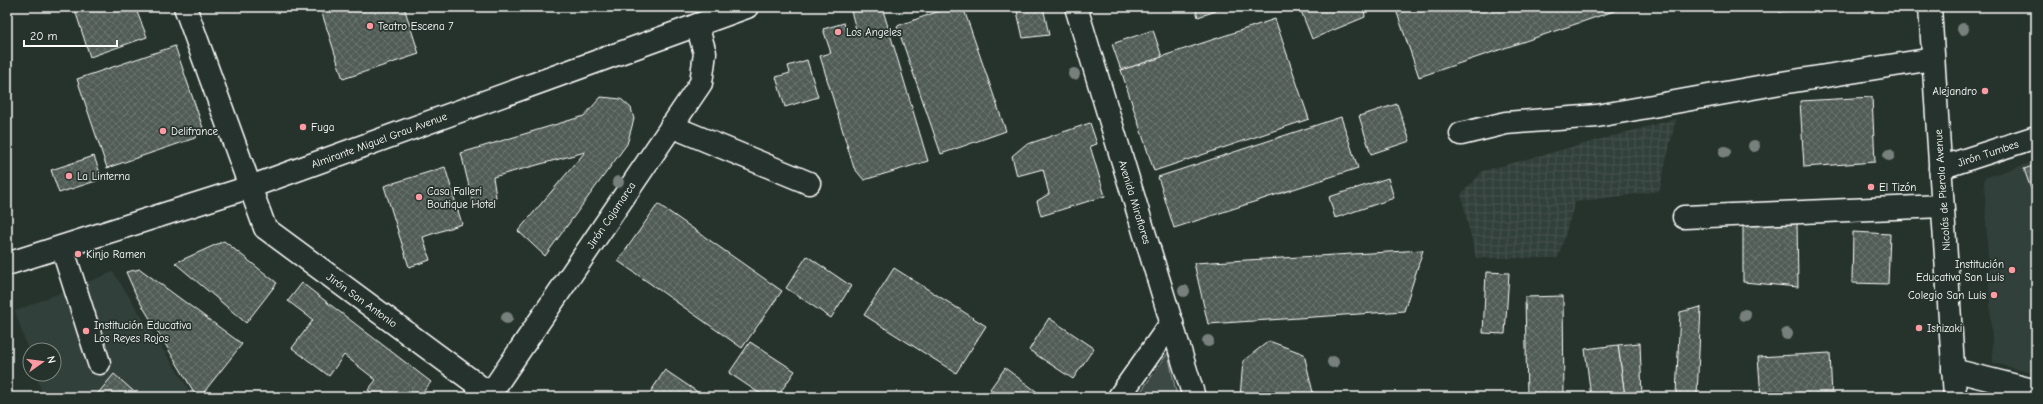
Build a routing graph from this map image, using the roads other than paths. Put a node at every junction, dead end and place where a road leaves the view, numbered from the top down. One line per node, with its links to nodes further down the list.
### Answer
1 (185, 7): 12 (street, Jirón San Antonio)
2 (747, 7): 5 (street, Almirante Miguel Grau Avenue)
3 (1076, 7): 17 (street, Avenida Miraflores)
4 (1930, 7): 6 (street, Nicolás de Pierola Avenue)
5 (697, 25): 7 (street, Jirón Cajamarca); 12 (street, Almirante Miguel Grau Avenue)
6 (1933, 59): 8 (street); 10 (street, Nicolás de Pierola Avenue)
7 (671, 126): 11 (street); 21 (street, Jirón Cajamarca)
8 (1461, 134)
9 (2036, 137): 10 (street, Jirón Tumbes)
10 (1940, 168): 13 (street, Nicolás de Pierola Avenue)
11 (809, 183)
12 (250, 187): 15 (street, Almirante Miguel Grau Avenue); 21 (street, Jirón San Antonio)
13 (1942, 206): 14 (street); 19 (street, Nicolás de Pierola Avenue)
14 (1684, 217)
15 (62, 246): 16 (street, Almirante Miguel Grau Avenue); 18 (street)
16 (7, 264)
17 (1172, 322): 22 (street); 23 (street, Avenida Miraflores)
18 (99, 363)
19 (1953, 370): 20 (street); 24 (street, Nicolás de Pierola Avenue)
20 (2036, 391)
21 (491, 396)
22 (1119, 397)
23 (1194, 397)
24 (1955, 397)

